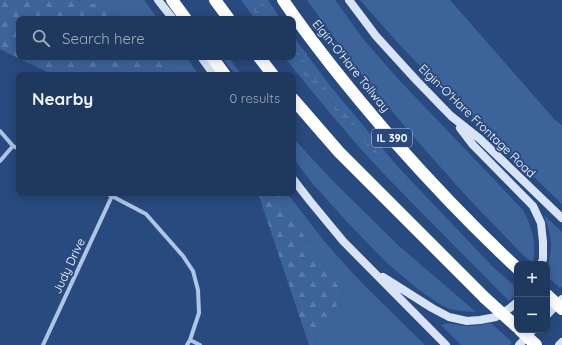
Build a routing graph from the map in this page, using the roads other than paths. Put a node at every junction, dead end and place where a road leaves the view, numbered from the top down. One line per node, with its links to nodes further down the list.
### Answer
1 (158, 0): 6 (main road)
2 (172, 0): 7 (highway)
3 (215, 0): 8 (highway)
4 (283, 0): 9 (highway, Elgin-O'Hare Tollway / IL 390)
5 (349, 0): 18 (main road, Elgin-O'Hare Frontage Road)
6 (170, 16)
7 (184, 16)
8 (227, 16)
9 (294, 16)
10 (296, 19): 27 (highway, Elgin-O'Hare Tollway / IL 390)
11 (203, 60): 14 (main road)
12 (214, 60): 15 (highway)
13 (261, 60): 16 (highway)
14 (212, 72)
15 (223, 72)
16 (271, 72)
17 (296, 102): 33 (highway, bridge)
18 (451, 116): 25 (main road, Elgin-O'Hare Frontage Road); 26 (main road)
19 (0, 131): 20 (street)
20 (13, 146): 21 (street); 22 (street)
21 (16, 148)
22 (0, 161)
23 (296, 183): 28 (main road)
24 (112, 196): 36 (street); 38 (street, Judy Drive)
25 (562, 218)
26 (542, 261)
27 (514, 264)
28 (372, 270): 31 (main road); 41 (main road)
29 (550, 297): 30 (highway, bridge)
30 (560, 304): 32 (main road)
31 (514, 305)
32 (550, 312)
33 (514, 324)
34 (523, 333): 43 (highway, bridge)
35 (530, 333): 42 (main road)
36 (190, 340): 39 (street); 40 (street)
37 (562, 342): 44 (main road)
38 (43, 345)
39 (187, 345)
40 (200, 345)
41 (446, 345)
42 (519, 345)
43 (536, 345)
44 (559, 345)

